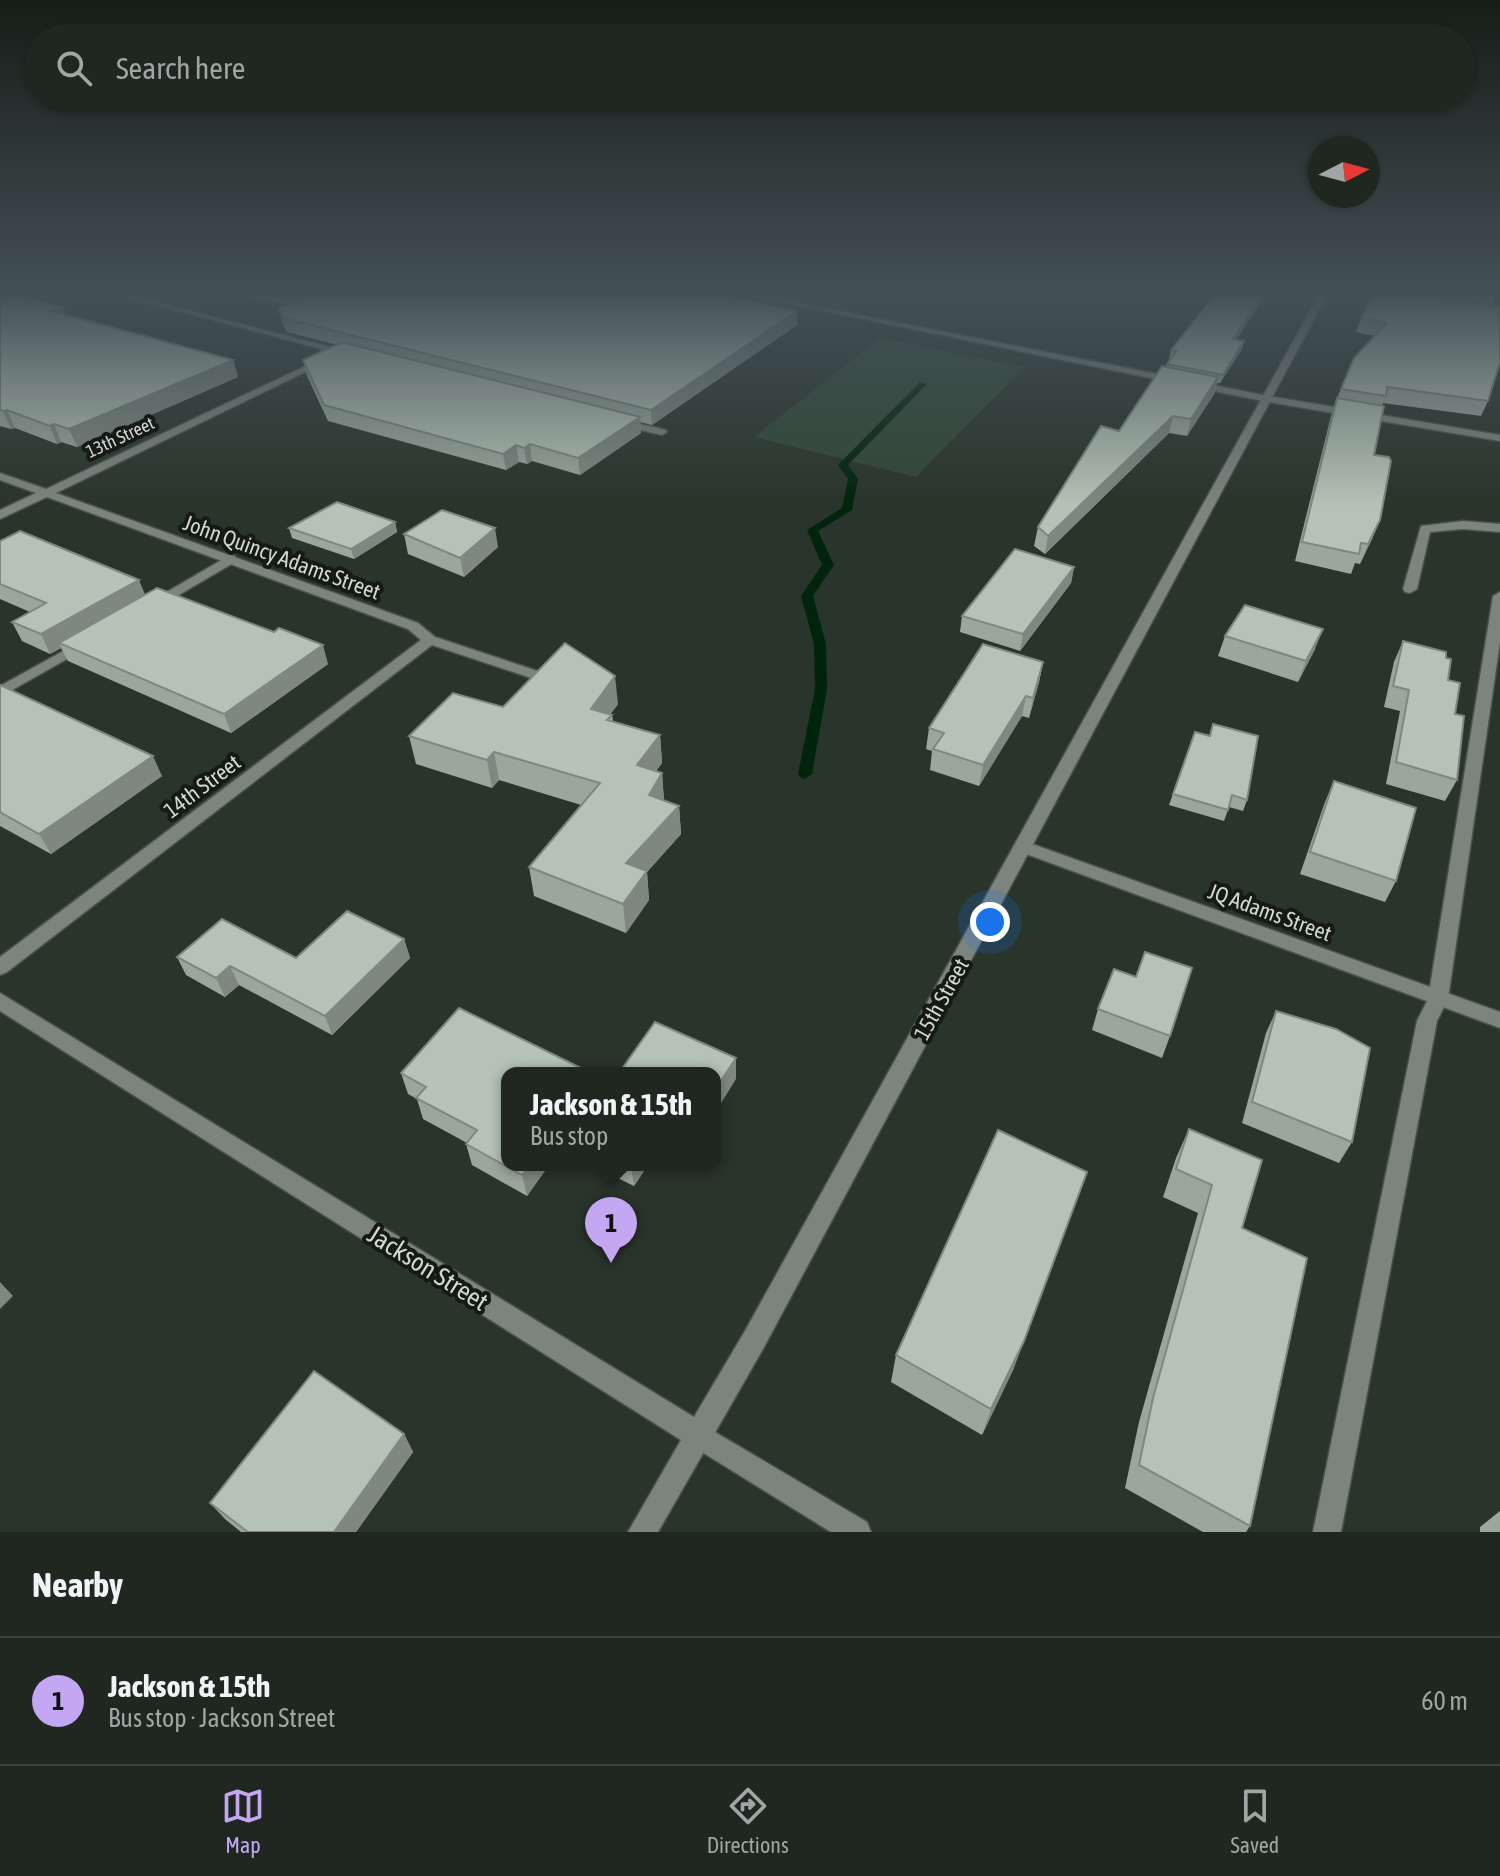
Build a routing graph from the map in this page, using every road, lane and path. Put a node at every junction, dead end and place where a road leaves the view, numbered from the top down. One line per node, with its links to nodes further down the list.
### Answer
1 (316, 364): 9 (street, 13th Street)
2 (1096, 364): 4 (street)
3 (1286, 364): 4 (street, 15th Street)
4 (1268, 399): 7 (street); 20 (street, 15th Street)
5 (610, 419): 6 (street)
6 (662, 432)
7 (1500, 438)
8 (0, 476): 9 (street, John Quincy Adams Street)
9 (46, 493): 10 (street, 13th Street); 12 (street, John Quincy Adams Street)
10 (0, 515)
11 (1500, 528): 13 (street)
12 (230, 559): 15 (street); 17 (street, John Quincy Adams Street)
13 (1410, 589)
14 (1500, 596): 22 (street)
15 (144, 609)
16 (92, 639): 19 (street)
17 (430, 640): 18 (street, John Quincy Adams Street); 21 (street, 14th Street)
18 (548, 679)
19 (0, 692)
20 (1024, 847): 22 (street, JQ Adams Street); 25 (street, 15th Street)
21 (0, 967)
22 (1438, 999): 24 (street, JQ Adams Street); 28 (street)
23 (0, 1001): 25 (street, Jackson Street)
24 (1500, 1020)
25 (698, 1435): 26 (street, 15th Street); 27 (street, Jackson Street)
26 (642, 1532)
27 (857, 1532)
28 (1327, 1532)

